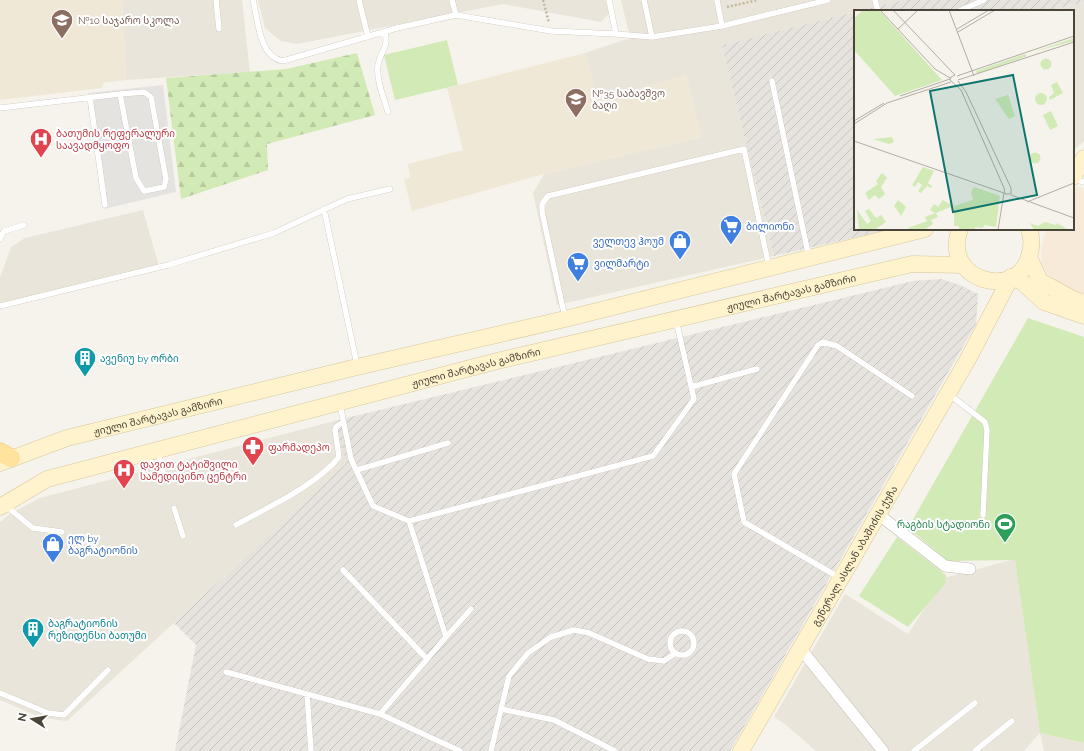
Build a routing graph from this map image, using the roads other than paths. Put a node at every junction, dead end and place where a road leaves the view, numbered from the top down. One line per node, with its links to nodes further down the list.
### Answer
1 (216, 0): 15 (lane)
2 (253, 0): 19 (lane)
3 (359, 0): 19 (lane)
4 (452, 0): 13 (lane)
5 (610, 0): 17 (lane)
6 (644, 0): 18 (lane)
7 (717, 0): 14 (lane)
8 (829, 0): 14 (lane)
9 (875, 0): 11 (lane)
10 (984, 0): 12 (lane)
11 (878, 10)
12 (961, 10)
13 (456, 15): 16 (lane); 17 (lane)
14 (722, 26): 18 (lane)
15 (219, 29)
16 (385, 32): 19 (lane); 24 (lane)
17 (616, 34): 18 (lane)
18 (652, 37)
19 (368, 38)
20 (772, 81): 40 (lane)
21 (120, 94): 21 (lane); 22 (lane)
22 (90, 97): 23 (lane); 32 (lane)
23 (0, 108)
24 (388, 112)
25 (1084, 148): 26 (main road)
26 (1074, 158)
27 (1084, 158): 28 (main road)
28 (1074, 176)
29 (1074, 178): 30 (lane)
30 (1084, 182)
31 (390, 189): 33 (lane)
32 (105, 205)
33 (324, 209): 46 (lane); 51 (lane)
34 (24, 225): 38 (lane)
35 (921, 230): 40 (main road, ჟიული შარტავას გამზირი)
36 (960, 230): 41 (main road)
37 (1031, 230): 39 (main road)
38 (0, 239)
39 (1029, 257): 43 (main road); 45 (main road)
40 (810, 258): 42 (main road, ჟიული შარტავას გამზირი)
41 (963, 265): 44 (main road); 49 (main road, ჟიული შარტავას გამზირი)
42 (769, 268): 48 (main road, ჟიული შარტავას გამზირი); 48 (lane)
43 (1011, 277): 44 (main road); 47 (main road); 50 (main road, გენერალ ასლან აბაშიძის ქუჩა)
44 (983, 280): 50 (main road, გენერალ ასლან აბაშიძის ქუჩა)
45 (1084, 302)
46 (0, 306)
47 (1084, 316)
48 (565, 320): 51 (main road, ჟიული შარტავას გამზირი)
49 (676, 320): 53 (lane); 56 (main road, ჟიული შარტავას გამზირი)
50 (968, 359): 54 (main road, გენერალ ასლან აბაშიძის ქუჩა)
51 (357, 367): 60 (main road, ჟიული შარტავას გამზირი)
52 (757, 369): 53 (lane)
53 (691, 387): 67 (lane)
54 (948, 393): 65 (main road, გენერალ ასლან აბაშიძის ქუჩა); 66 (lane)
55 (912, 396): 73 (lane)
56 (340, 402): 57 (lane); 59 (main road, ჟიული შარტავას გამზირი)
57 (343, 422): 61 (lane); 68 (lane)
58 (448, 443): 61 (lane)
59 (158, 450): 62 (lane); 63 (main road, ჟიული შარტავას გამზირი)
60 (4, 458)
61 (357, 470): 67 (lane)
62 (163, 471)
63 (2, 505): 69 (lane)
64 (174, 508): 70 (lane)
65 (878, 514): 71 (street); 73 (main road, გენერალ ასლან აბაშიძის ქუჩა)
66 (983, 515)
67 (409, 521): 75 (lane)
68 (236, 525)
69 (62, 532)
70 (183, 536)
71 (970, 569)
72 (343, 570): 78 (lane)
73 (841, 578): 76 (main road, გენერალ ასლან აბაშიძის ქუჩა)
74 (471, 609): 75 (lane)
75 (446, 637): 78 (lane)
76 (800, 648): 87 (main road, გენერალ ასლან აბაშიძის ქუჩა); 92 (street)
77 (674, 654): 77 (lane); 84 (lane)
78 (428, 659): 85 (lane)
79 (108, 670): 81 (lane)
80 (226, 672): 82 (lane)
81 (0, 693)
82 (307, 694): 85 (lane); 88 (lane)
83 (975, 703): 93 (lane)
84 (501, 709): 90 (lane); 91 (lane)
85 (380, 714): 89 (lane)
86 (1012, 721): 94 (lane)
87 (743, 750)
88 (311, 751)
89 (460, 751)
90 (492, 751)
91 (615, 751)
92 (883, 751)
93 (914, 751)
94 (975, 751)

